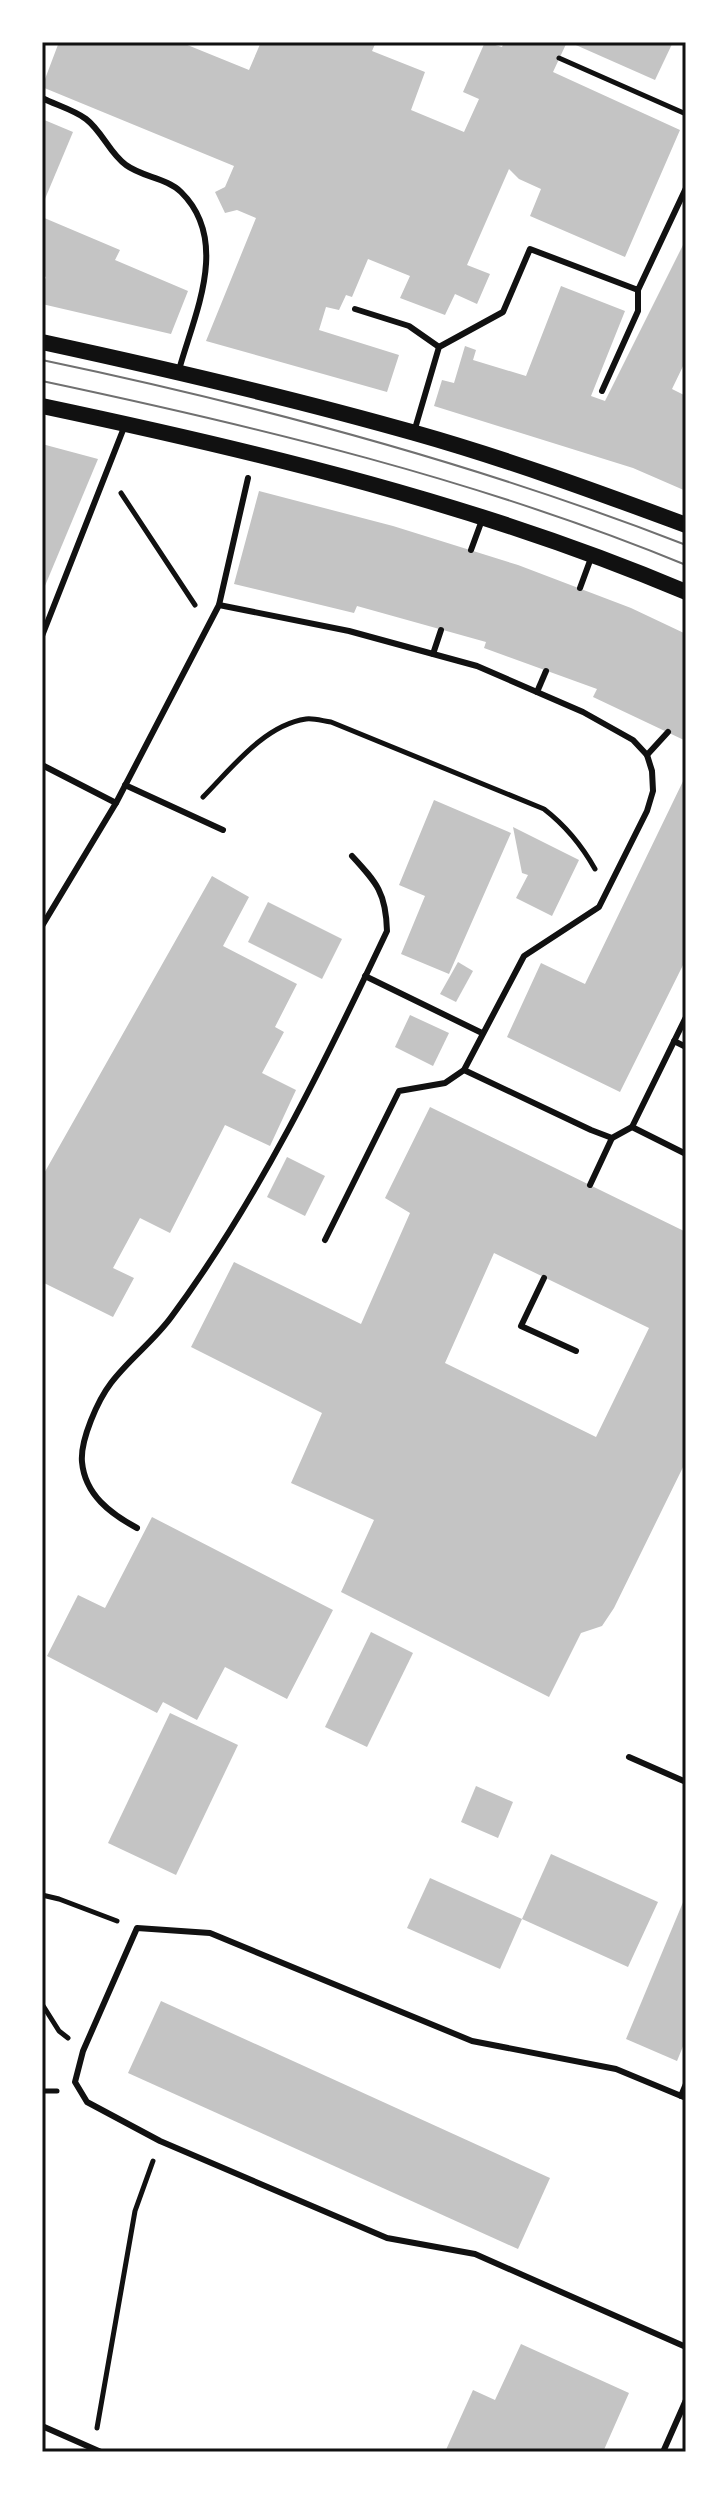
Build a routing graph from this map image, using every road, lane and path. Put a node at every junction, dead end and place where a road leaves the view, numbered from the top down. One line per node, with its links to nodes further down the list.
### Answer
1 (559, 58): 3 (path)
2 (42, 98): 9 (lane)
3 (686, 114)
4 (686, 188): 5 (lane)
5 (638, 290): 8 (lane); 10 (lane)
6 (355, 309): 8 (lane)
7 (42, 342): 9 (main road)
8 (439, 347): 13 (lane)
9 (178, 372): 13 (main road)
10 (602, 391)
11 (42, 406): 12 (main road)
12 (125, 425): 16 (main road); 25 (lane)
13 (414, 432): 17 (main road)
14 (248, 478): 22 (lane)
15 (119, 489): 23 (path)
16 (483, 518): 18 (lane); 19 (main road)
17 (686, 525)
18 (471, 550)
19 (592, 555): 20 (lane); 21 (main road)
20 (580, 588)
21 (686, 592)
22 (219, 605): 26 (lane); 32 (lane)
23 (203, 617)
24 (441, 630): 26 (lane)
25 (42, 636)
26 (433, 654): 28 (lane)
27 (546, 671): 28 (lane)
28 (537, 692): 30 (lane)
29 (668, 732): 30 (lane)
30 (647, 755): 41 (lane)
31 (42, 765): 34 (lane)
32 (125, 785): 34 (lane); 35 (lane)
33 (203, 797): 37 (path)
34 (116, 803): 38 (lane)
35 (223, 830)
36 (352, 856): 39 (lane)
37 (596, 871)
38 (42, 926)
39 (365, 976): 41 (lane); 52 (lane)
40 (686, 1017): 42 (lane)
41 (482, 1033): 44 (lane)
42 (674, 1041): 43 (lane); 45 (lane)
43 (686, 1047)
44 (464, 1070): 46 (lane); 49 (lane)
45 (632, 1127): 46 (lane); 47 (lane)
46 (612, 1138): 48 (lane)
47 (686, 1154)
48 (590, 1185)
49 (325, 1240)
50 (544, 1278): 51 (lane)
51 (576, 1351)
52 (137, 1528)
53 (629, 1757): 54 (lane)
54 (686, 1782)
55 (42, 1895): 56 (path)
56 (137, 1928): 58 (lane); 60 (lane)
57 (42, 2004): 58 (path)
58 (83, 2051): 62 (lane)
59 (686, 2084): 60 (lane)
60 (683, 2097)
61 (158, 2147): 65 (path)
62 (686, 2347)
63 (686, 2400): 67 (lane)
64 (42, 2426): 66 (lane)
65 (95, 2442)
66 (101, 2452)
67 (663, 2452)

